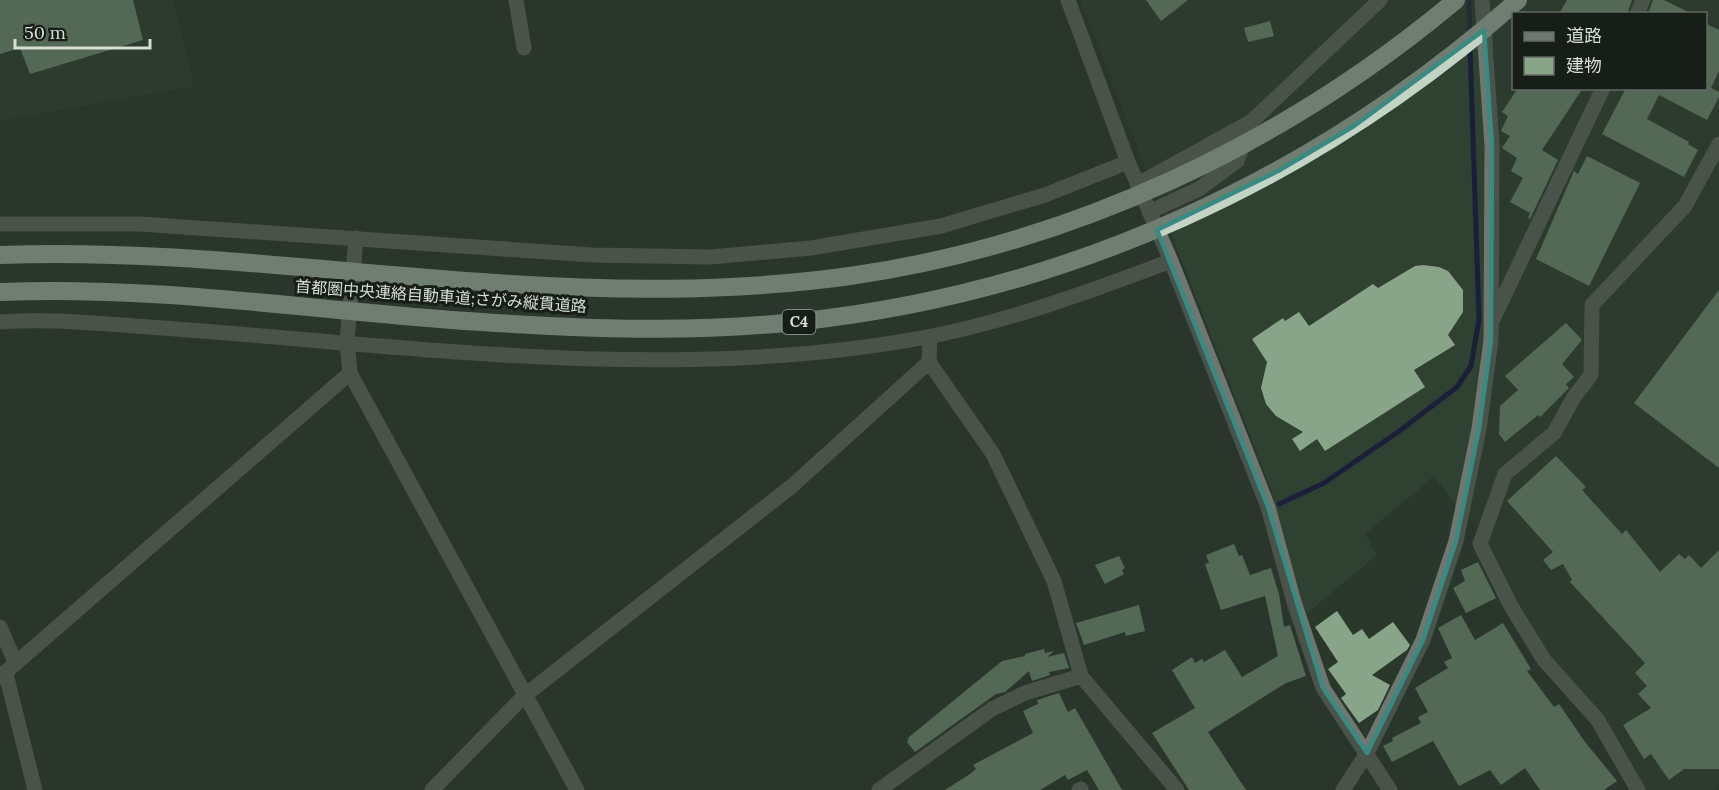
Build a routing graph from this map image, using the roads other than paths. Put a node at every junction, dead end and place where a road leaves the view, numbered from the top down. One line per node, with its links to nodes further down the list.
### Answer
1 (516, 0): 7 (street)
2 (1068, 0): 11 (street)
3 (1380, 0): 9 (street)
4 (1456, 0): 16 (highway, 首都圏中央連絡自動車道;さがみ縦貫道路, bridge)
5 (1482, 0): 20 (street)
6 (1518, 0): 18 (highway, 首都圏中央連絡自動車道;さがみ縦貫道路 / C4, bridge)
7 (524, 48)
8 (1602, 90): 20 (street)
9 (1252, 121): 12 (street); 13 (street)
10 (1719, 144): 37 (street)
11 (1128, 162): 12 (street); 15 (street)
12 (1138, 184): 13 (street)
13 (1149, 212): 17 (street)
14 (0, 224): 15 (street)
15 (356, 238): 22 (street)
16 (0, 255)
17 (1171, 261): 21 (street); 29 (street)
18 (0, 292)
19 (0, 322): 22 (street)
20 (1491, 323): 29 (street)
21 (930, 337): 22 (street); 23 (street)
22 (347, 342): 24 (street)
23 (929, 362): 27 (street); 28 (street)
24 (350, 373): 26 (street); 28 (street)
25 (0, 627): 26 (street)
26 (7, 671): 30 (street)
27 (1081, 676): 33 (street); 34 (street)
28 (524, 696): 31 (street); 32 (street)
29 (1366, 753): 35 (street); 36 (street)
30 (35, 790)
31 (432, 790)
32 (577, 790)
33 (879, 790)
34 (1177, 790)
35 (1343, 790)
36 (1390, 790)
37 (1638, 790)

